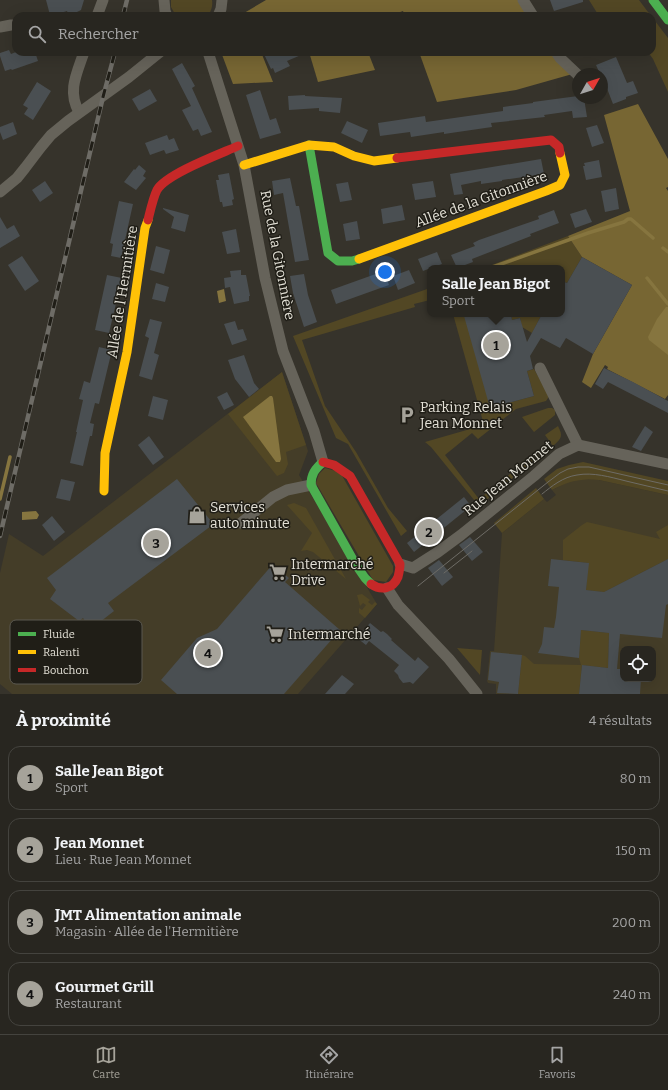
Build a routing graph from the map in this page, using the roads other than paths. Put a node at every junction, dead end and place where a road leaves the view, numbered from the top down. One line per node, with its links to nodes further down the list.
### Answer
1 (103, 0): 4 (street)
2 (523, 0): 5 (street)
3 (653, 0): 6 (main road)
4 (98, 12)
5 (530, 12)
6 (668, 20)
7 (12, 25): 8 (street)
8 (0, 27)
9 (83, 56): 16 (street)
10 (152, 56): 14 (street)
11 (155, 56): 14 (street)
12 (209, 56): 18 (street, Rue de la Gitonnière)
13 (559, 56): 15 (street)
14 (145, 65): 16 (street)
15 (572, 69)
16 (79, 112): 20 (street)
17 (309, 145): 17 (main road, Allée de la Gitonnière); 19 (main road, Allée de la Gitonnière)
18 (238, 146): 19 (street, Rue de la Gitonnière); 26 (main road, Allée de l'Hermitière)
19 (244, 165): 23 (street, Rue de la Gitonnière)
20 (0, 192)
21 (540, 368): 22 (street)
22 (578, 446): 24 (street); 28 (street, Rue Jean Monnet)
23 (323, 462): 25 (main road); 28 (main road)
24 (668, 464)
25 (311, 485): 27 (street); 29 (main road)
26 (104, 491)
27 (241, 523)
28 (400, 564): 29 (main road)
29 (387, 588): 30 (street)
30 (470, 691)

